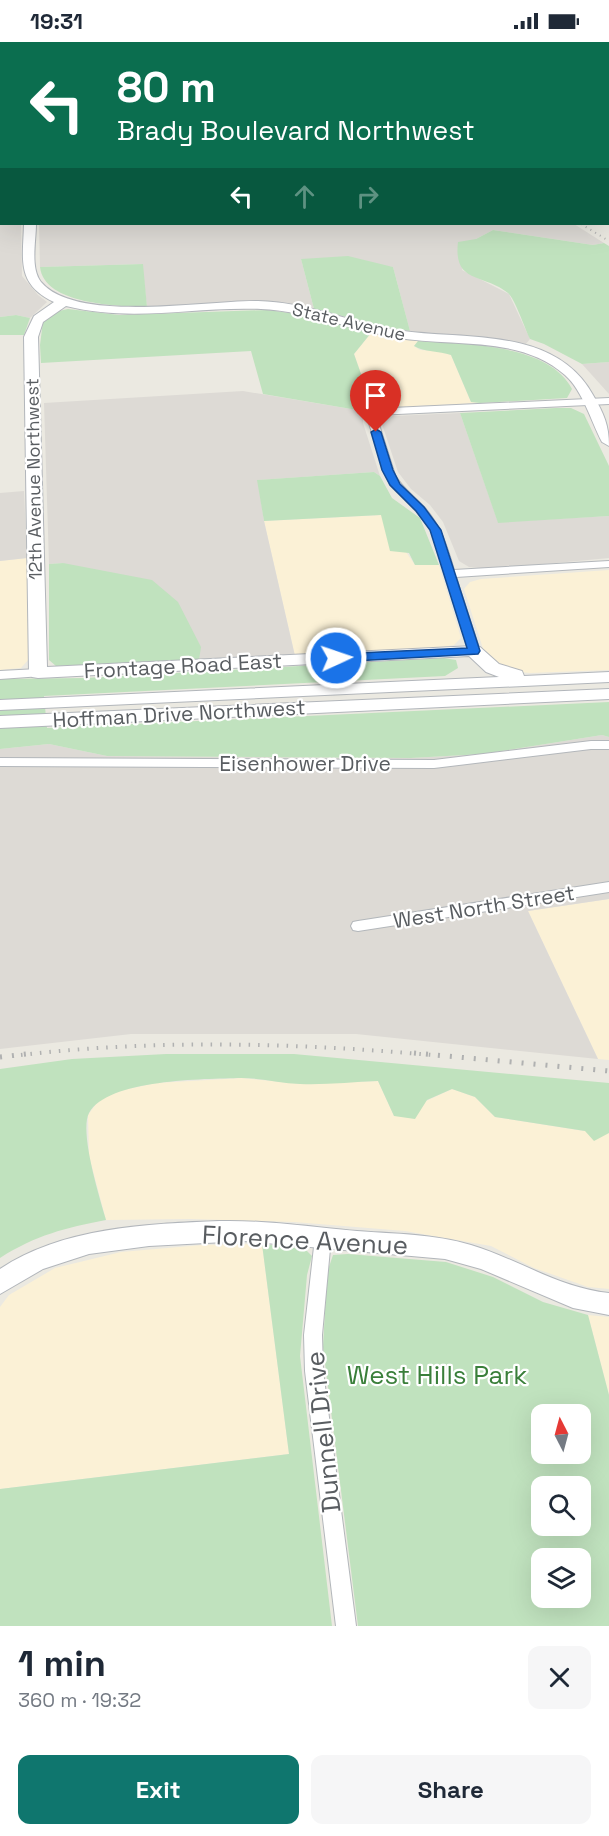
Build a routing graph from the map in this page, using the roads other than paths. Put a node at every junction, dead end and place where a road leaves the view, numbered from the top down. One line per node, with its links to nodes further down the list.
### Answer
1 (583, 42): 2 (street)
2 (609, 42)
3 (30, 225): 4 (street, State Avenue)
4 (64, 302): 6 (street, State Avenue); 11 (street, 12th Avenue Northwest)
5 (609, 401): 6 (street)
6 (588, 402): 7 (street, State Avenue); 9 (street)
7 (609, 442)
8 (609, 564): 9 (street)
9 (450, 574): 10 (street)
10 (477, 655): 11 (street, Frontage Road East); 14 (street); 15 (street); 16 (street)
11 (38, 673): 12 (street, Frontage Road East)
12 (0, 675)
13 (609, 676): 14 (street, Hoffman Drive Northwest)
14 (569, 678): 15 (street, Hoffman Drive Northwest)
15 (488, 682): 16 (street, Hoffman Drive Northwest); 19 (street)
16 (423, 685): 18 (street, Hoffman Drive Northwest)
17 (609, 694): 19 (street, Hoffman Drive Northwest)
18 (0, 705)
19 (316, 707): 20 (street, Hoffman Drive Northwest)
20 (0, 722)
21 (609, 745): 22 (street, Eisenhower Drive)
22 (0, 762)
23 (609, 887): 24 (street, West North Street)
24 (358, 926)
25 (323, 1238): 26 (street, Florence Avenue); 27 (street, Florence Avenue); 28 (street, Dunnell Drive)
26 (0, 1283)
27 (609, 1304)
28 (346, 1626)

